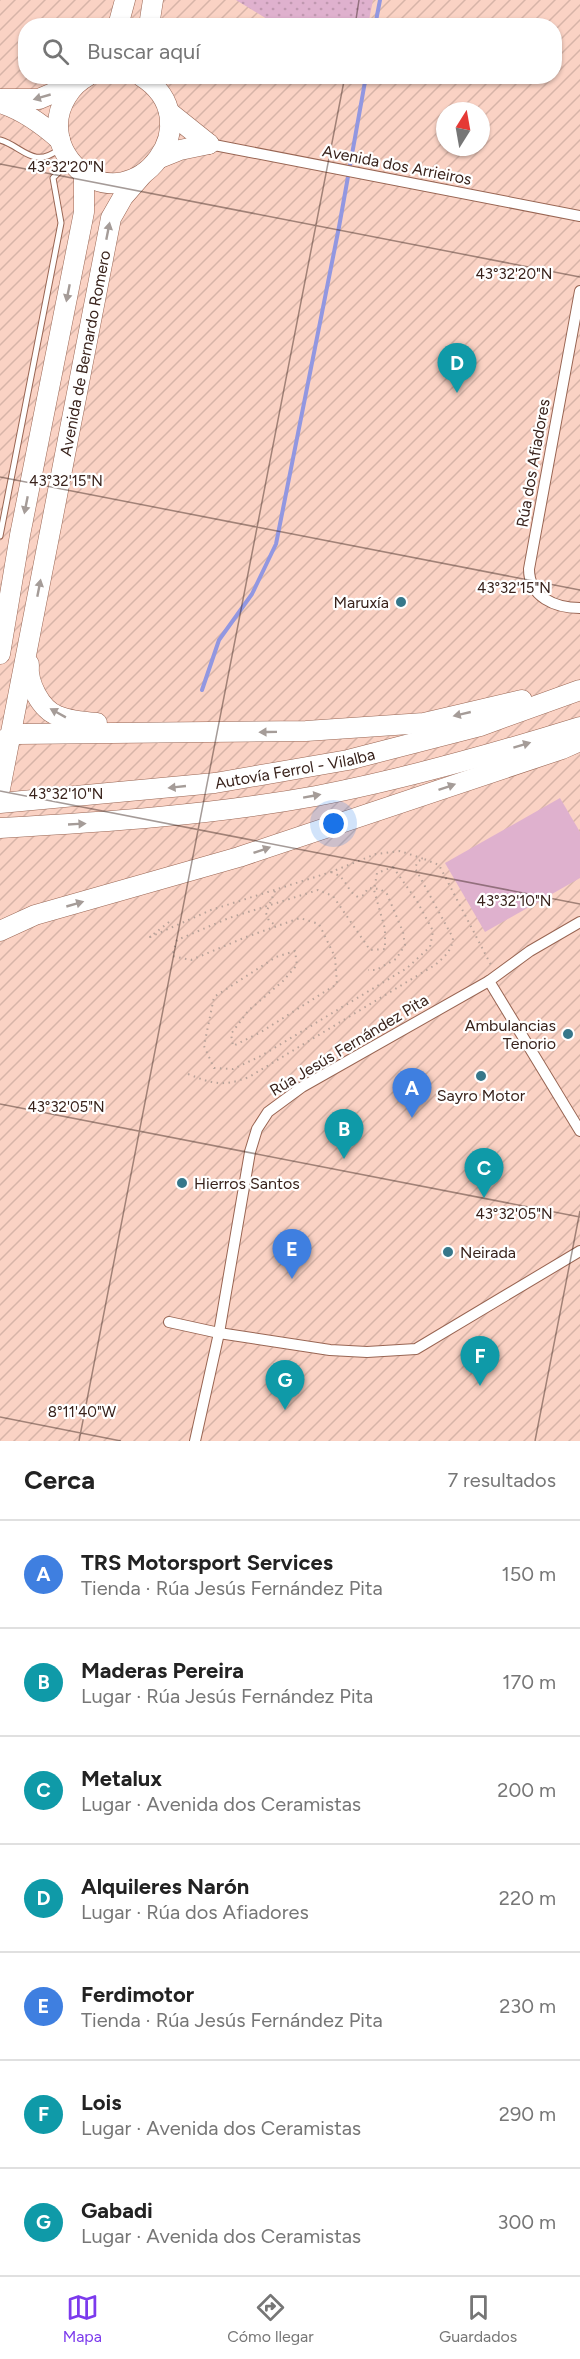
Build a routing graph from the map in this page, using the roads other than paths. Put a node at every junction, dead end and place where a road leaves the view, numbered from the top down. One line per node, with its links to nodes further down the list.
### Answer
1 (125, 0): 3 (highway)
2 (153, 0): 4 (highway)
3 (120, 18)
4 (150, 18)
5 (71, 84): 8 (highway, one-way to 8)
6 (78, 84): 12 (highway, Avenida de Bernardo Romero)
7 (152, 84): 9 (highway)
8 (0, 101): 12 (highway)
9 (169, 112): 11 (highway); 13 (highway)
10 (0, 140): 12 (lane)
11 (209, 144): 13 (highway); 15 (street, Avenida dos Arrieiros)
12 (69, 155): 14 (highway); 17 (lane); 18 (highway, Avenida de Bernardo Romero, one-way to 18)
13 (160, 158): 14 (highway, Avenida de Bernardo Romero)
14 (143, 174): 20 (highway, Avenida de Bernardo Romero, one-way to 14)
15 (580, 216)
16 (580, 291): 19 (street, Rúa dos Afiadores)
17 (0, 536)
18 (9, 606): 21 (highway); 22 (highway, Avenida de Bernardo Romero)
19 (580, 608)
20 (34, 614): 25 (highway, one-way to 20); 26 (highway, Avenida de Bernardo Romero)
21 (0, 640)
22 (0, 654)
23 (580, 689): 25 (highway, one-way to 25); 29 (highway, Autovía Ferrol - Vilalba, one-way to 29)
24 (580, 727): 30 (highway, Autovía Ferrol - Vilalba, one-way to 24)
25 (219, 732): 26 (highway)
26 (5, 739): 28 (highway, Avenida de Bernardo Romero)
27 (580, 741): 32 (highway, one-way to 27)
28 (1, 781)
29 (8, 803)
30 (9, 828)
31 (0, 911): 32 (highway)
32 (35, 915): 34 (highway)
33 (580, 922): 35 (street, Rúa Jesús Fernández Pita)
34 (0, 931)
35 (493, 979): 36 (street); 39 (street, Rúa Jesús Fernández Pita)
36 (580, 1131)
37 (580, 1251): 39 (street)
38 (170, 1322): 39 (street)
39 (219, 1333): 40 (street, Rúa Jesús Fernández Pita)
40 (195, 1441)

